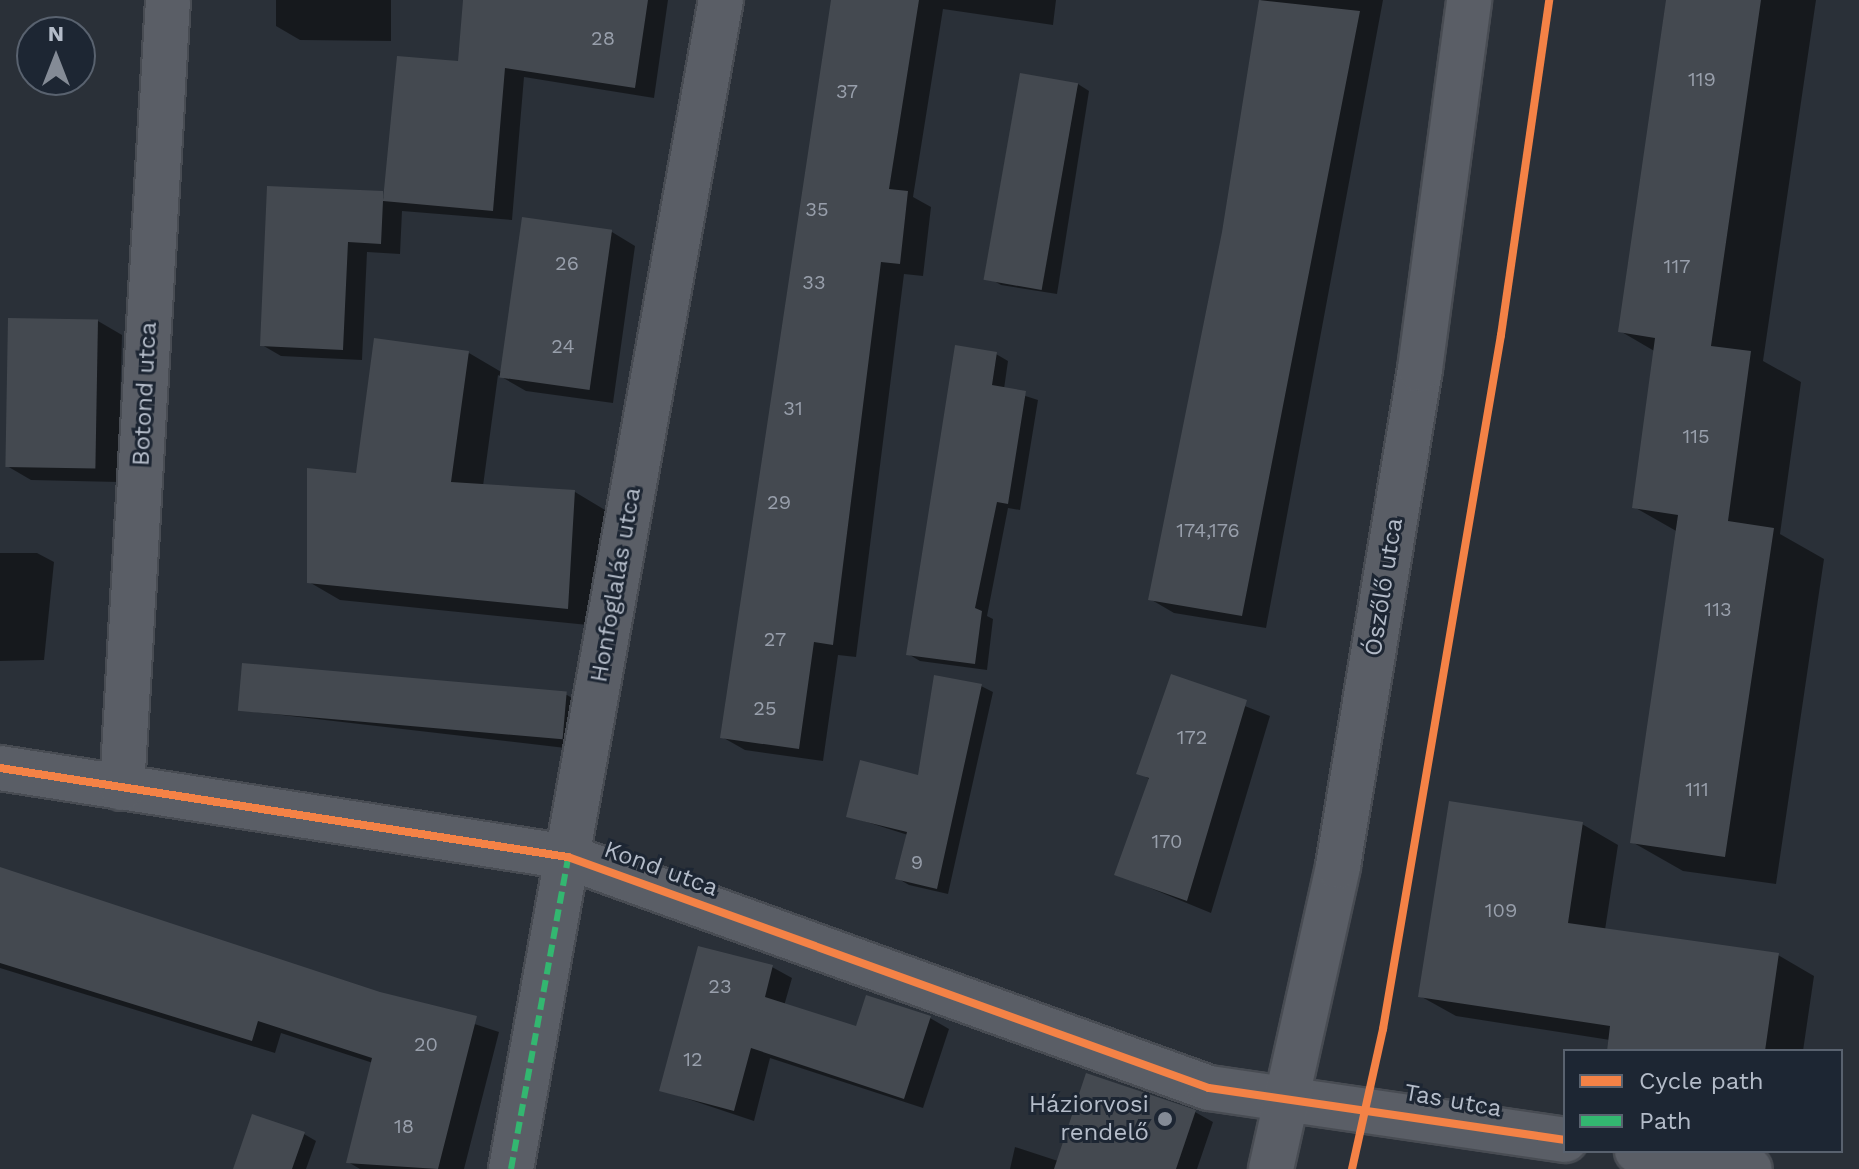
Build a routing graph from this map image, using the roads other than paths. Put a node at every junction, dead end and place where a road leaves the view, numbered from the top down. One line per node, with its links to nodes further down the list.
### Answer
1 (168, 0): 5 (street, Botond utca)
2 (721, 0): 6 (street, Honfoglalás utca)
3 (1469, 0): 7 (street, Ószőlő utca)
4 (0, 768): 5 (street, Kond utca)
5 (122, 788): 6 (street, Kond utca)
6 (568, 857): 7 (street, Kond utca); 10 (street, Honfoglalás utca)
7 (1286, 1094): 8 (street, Tas utca); 11 (street, Ószőlő utca)
8 (1563, 1140)
9 (1650, 1153): 12 (street)
10 (511, 1169)
11 (1271, 1169)
12 (1750, 1169)

